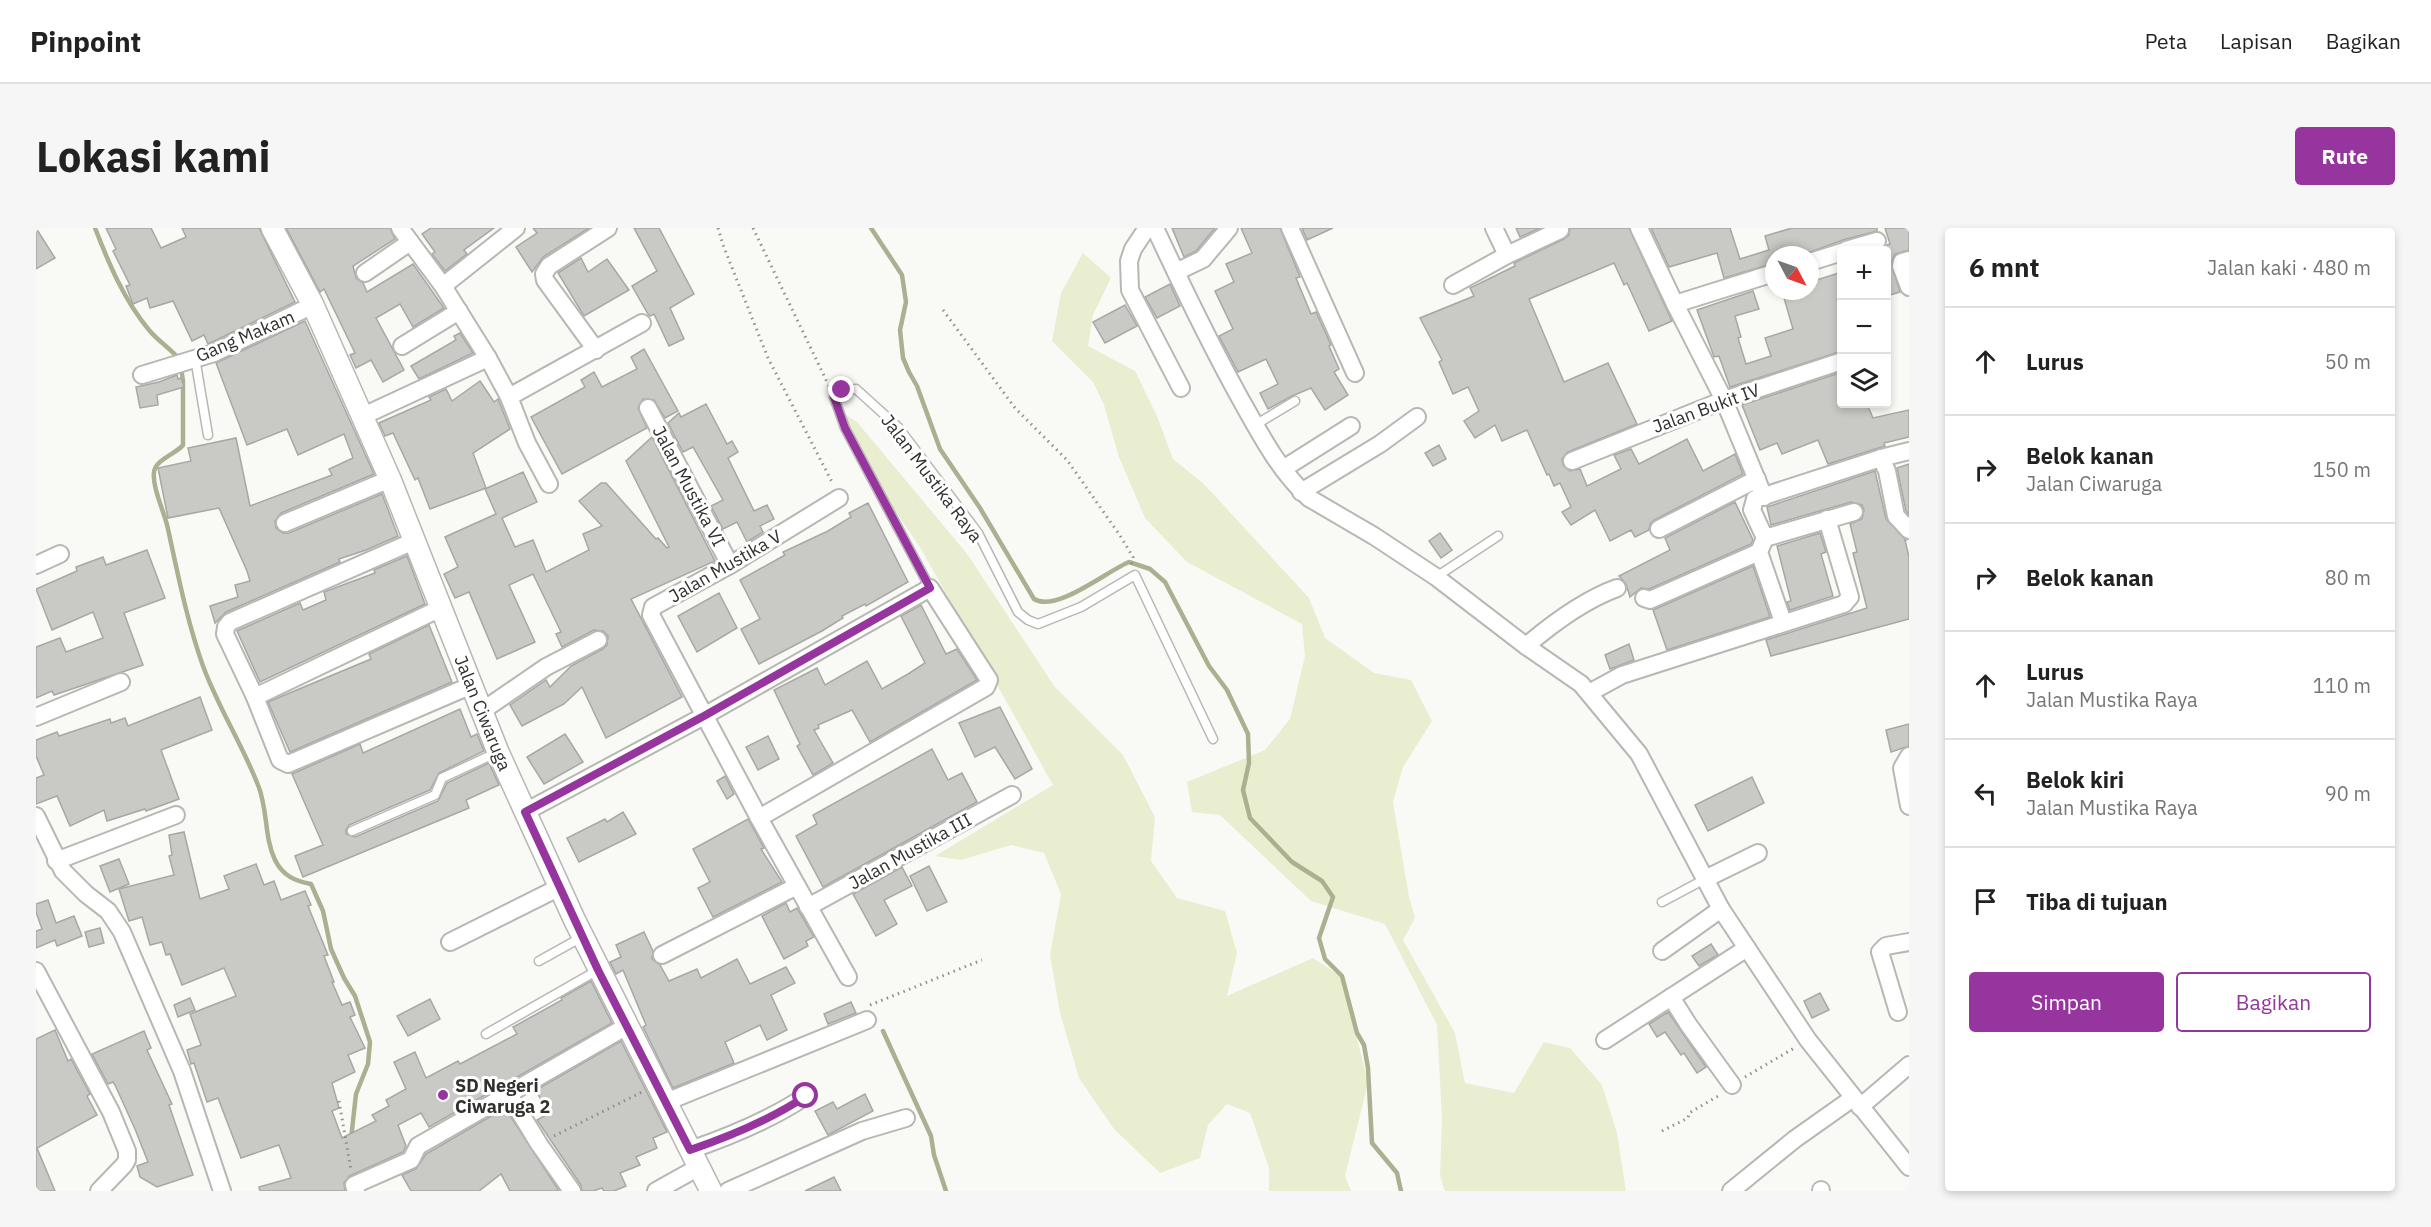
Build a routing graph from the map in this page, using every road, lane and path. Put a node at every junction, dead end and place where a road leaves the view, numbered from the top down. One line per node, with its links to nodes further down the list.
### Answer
1 (272, 228): 28 (street, Jalan Ciwaruga)
2 (400, 228): 15 (street)
3 (516, 228): 25 (street)
4 (608, 228): 33 (street)
5 (718, 228): 58 (path)
6 (753, 228): 41 (path)
7 (1147, 228): 39 (street)
8 (1155, 228): 21 (street)
9 (1230, 228): 21 (street)
10 (1290, 228): 37 (street)
11 (1494, 228): 18 (street)
12 (1640, 228): 27 (street)
13 (1560, 230): 18 (street)
14 (1876, 233): 16 (street)
15 (410, 242): 22 (street); 25 (street)
16 (1853, 246)
17 (1837, 254): 19 (street)
18 (1507, 255): 24 (street)
19 (1819, 259)
20 (1909, 260): 26 (street)
21 (1176, 272): 47 (street)
22 (365, 273)
23 (1765, 276): 27 (street)
24 (1453, 285)
25 (443, 286): 30 (street)
26 (1909, 287)
27 (1675, 304): 42 (street)
28 (313, 305): 34 (street, Gang Makam); 45 (street, Jalan Ciwaruga)
29 (943, 310): 71 (path)
30 (459, 311): 32 (street); 35 (street)
31 (642, 323): 33 (street)
32 (402, 346)
33 (596, 350): 40 (street)
34 (195, 358): 38 (street, Gang Makam); 49 (lane)
35 (489, 358): 40 (street); 45 (street)
36 (1837, 363): 42 (street, Jalan Bukit IV)
37 (1355, 373)
38 (142, 375)
39 (1181, 388)
40 (509, 397): 56 (street)
41 (834, 397): 71 (lane, Jalan Mustika Raya); 73 (lane)
42 (1724, 400): 52 (street, Jalan Bukit IV); 55 (street)
43 (1295, 401): 47 (lane)
44 (648, 408): 70 (street, Jalan Mustika VI)
45 (363, 416): 54 (street, Jalan Ciwaruga)
46 (1417, 417): 57 (street)
47 (1255, 425): 53 (street)
48 (1351, 426): 53 (street)
49 (208, 435)
50 (1909, 451): 51 (street)
51 (1878, 459): 59 (street); 63 (street)
52 (1572, 461)
53 (1283, 469): 57 (street)
54 (390, 479): 62 (street); 66 (street, Jalan Ciwaruga)
55 (1757, 479): 59 (street); 64 (street)
56 (549, 484)
57 (1301, 492): 72 (street)
58 (837, 493): 70 (street, Jalan Mustika V)
59 (1764, 497): 67 (street)
60 (1854, 512): 61 (street)
61 (1827, 519): 67 (street); 77 (street)
62 (285, 523)
63 (1909, 529)
64 (1659, 530)
65 (1498, 536): 72 (lane)
66 (414, 540): 76 (street, Jalan Ciwaruga); 83 (street)
67 (1762, 545): 75 (street); 77 (street)
68 (60, 554): 69 (street)
69 (36, 565)
70 (730, 565): 85 (street, Jalan Mustika V)
71 (1135, 575): 87 (lane)
72 (1436, 577): 79 (street)
73 (930, 588): 85 (street); 95 (street)
74 (1617, 588): 79 (street)
75 (1644, 598)
76 (441, 608): 81 (street, Jalan Ciwaruga); 83 (street)
77 (1783, 622): 82 (street)
78 (598, 640): 84 (street)
79 (1526, 646): 82 (street)
80 (121, 682): 86 (street)
81 (472, 685): 83 (street); 84 (street, Jalan Ciwaruga)
82 (1589, 693): 99 (street)
83 (255, 697)
84 (482, 711): 88 (street, Jalan Ciwaruga)
85 (704, 716): 92 (street); 95 (street)
86 (36, 717)
87 (1213, 739)
88 (498, 752): 92 (street, Jalan Ciwaruga); 96 (lane)
89 (1909, 756): 91 (street)
90 (1012, 795): 103 (street, Jalan Mustika III)
91 (1909, 806)
92 (525, 812): 101 (street, Jalan Ciwaruga)
93 (176, 815): 98 (street)
94 (36, 816): 98 (street)
95 (759, 818): 100 (street)
96 (352, 831)
97 (1758, 853): 99 (street)
98 (56, 861): 135 (street)
99 (1705, 879): 102 (lane); 104 (street)
100 (797, 885): 103 (street); 110 (street)
101 (560, 887): 105 (street, Jalan Ciwaruga); 106 (street)
102 (1662, 902)
103 (808, 908): 115 (street)
104 (1721, 909): 108 (street); 109 (street)
105 (583, 937): 112 (lane); 113 (street, Jalan Ciwaruga)
106 (450, 942)
107 (1909, 942): 117 (street)
108 (1747, 948): 116 (street); 128 (street)
109 (1662, 951)
110 (662, 955)
111 (982, 960): 118 (path)
112 (539, 961)
113 (598, 970): 119 (street, Jalan Ciwaruga); 120 (lane)
114 (36, 971): 134 (street)
115 (848, 977)
116 (1671, 998): 121 (street); 123 (street)
117 (1898, 1012)
118 (867, 1020): 125 (street)
119 (627, 1026): 124 (street); 125 (street, Jalan Ciwaruga)
120 (486, 1034)
121 (1605, 1040)
122 (1909, 1065): 128 (street)
123 (1732, 1085)
124 (508, 1093): 130 (street); 133 (street)
125 (662, 1094): 130 (path); 131 (street, Jalan Ciwaruga)
126 (806, 1096): 131 (street)
127 (339, 1101): 133 (path)
128 (1857, 1103): 132 (street); 140 (street)
129 (906, 1118): 139 (street)
130 (539, 1144): 136 (street)
131 (695, 1158): 137 (street); 138 (street, Jalan Ciwaruga)
132 (1909, 1167)
133 (359, 1185)
134 (99, 1191)
135 (222, 1191)
136 (572, 1191)
137 (656, 1191)
138 (711, 1191)
139 (729, 1191)
140 (1731, 1191)

